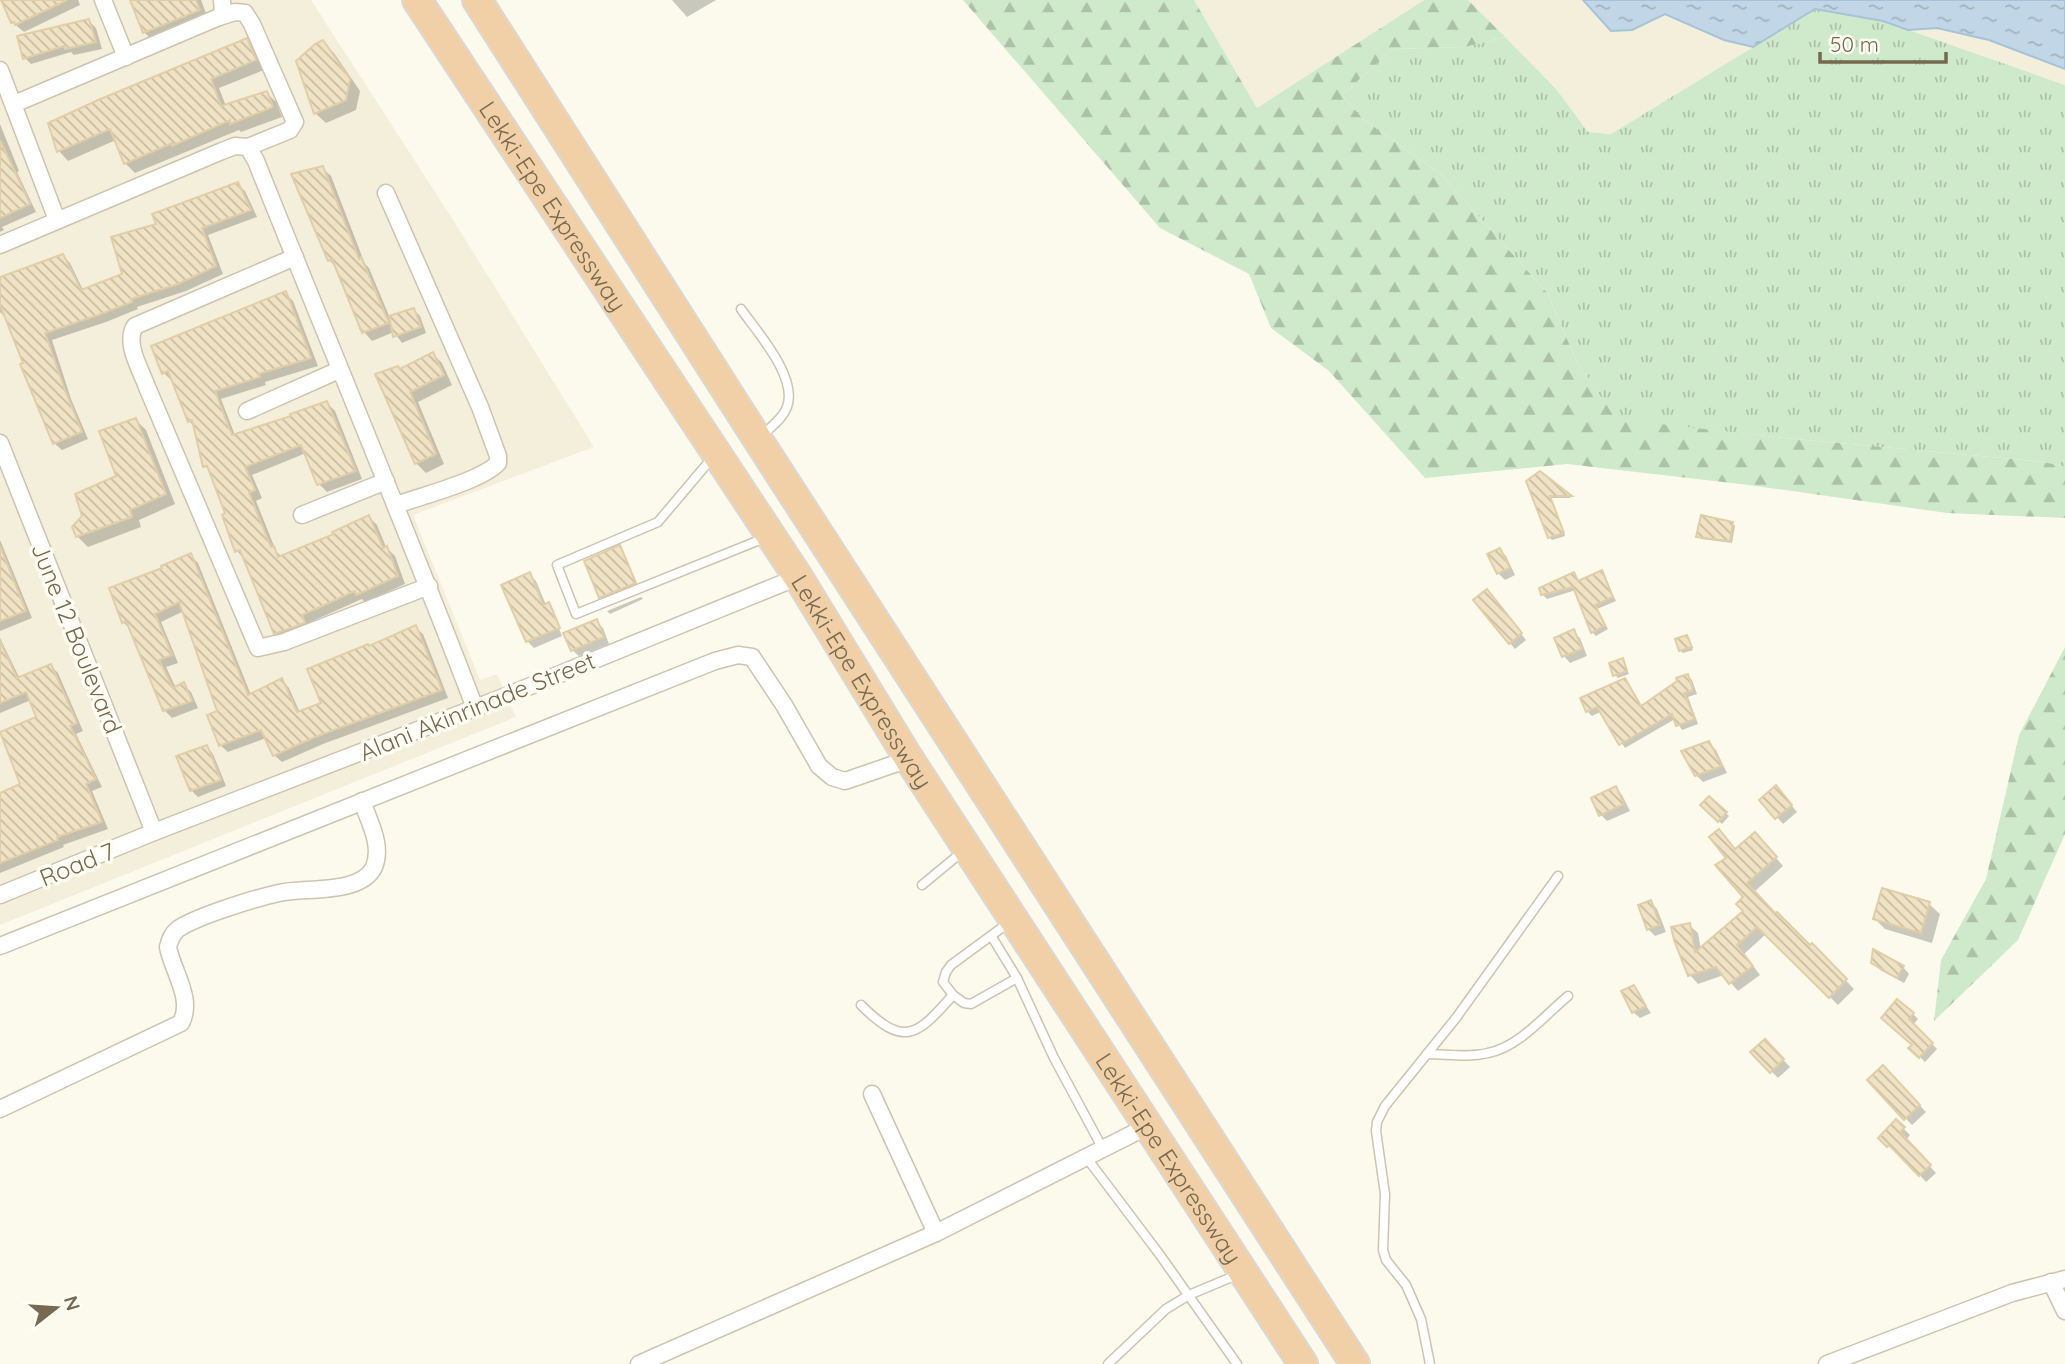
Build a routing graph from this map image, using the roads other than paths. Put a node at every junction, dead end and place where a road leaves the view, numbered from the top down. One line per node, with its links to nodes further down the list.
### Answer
1 (103, 0): 6 (street)
2 (222, 0): 5 (street)
3 (417, 0): 19 (highway, Lekki-Epe Expressway)
4 (477, 0): 17 (highway, Lekki-Epe Expressway)
5 (219, 17): 6 (street); 9 (street)
6 (126, 57): 8 (street)
7 (0, 70): 8 (street)
8 (14, 104): 11 (street)
9 (248, 147): 11 (street); 13 (street)
10 (386, 193): 21 (street)
11 (57, 220): 12 (street)
12 (0, 246)
13 (295, 257): 15 (street); 25 (street)
14 (741, 309): 17 (lane)
15 (339, 370): 16 (street); 20 (street)
16 (247, 411)
17 (758, 440): 55 (highway, Lekki-Epe Expressway)
18 (0, 443): 29 (street, June 12 Boulevard)
19 (717, 453): 23 (highway, Lekki-Epe Expressway); 23 (lane)
20 (386, 481): 21 (street); 22 (street)
21 (396, 505): 25 (street)
22 (302, 515)
23 (771, 535): 24 (highway, Lekki-Epe Expressway)
24 (798, 577): 26 (street, Alani Akinrinade Street); 27 (highway, Lekki-Epe Expressway)
25 (429, 586): 26 (street)
26 (475, 708): 29 (street, Alani Akinrinade Street)
27 (909, 759): 28 (street); 30 (highway, Lekki-Epe Expressway)
28 (362, 801): 35 (street); 42 (street)
29 (154, 832): 33 (street, Road 7)
30 (967, 849): 32 (lane); 34 (highway, Lekki-Epe Expressway)
31 (1558, 876): 40 (lane)
32 (922, 885)
33 (0, 895)
34 (1002, 928): 36 (lane); 37 (lane); 43 (highway, Lekki-Epe Expressway)
35 (0, 946)
36 (1017, 978): 37 (lane); 44 (lane)
37 (953, 995): 39 (lane)
38 (1568, 996): 40 (lane)
39 (861, 1005)
40 (1427, 1054): 56 (lane)
41 (872, 1094): 46 (street)
42 (0, 1109)
43 (1148, 1126): 44 (street); 47 (highway, Lekki-Epe Expressway)
44 (1103, 1149): 45 (street)
45 (1086, 1157): 46 (street); 49 (lane)
46 (936, 1233): 51 (street)
47 (1243, 1273): 49 (lane); 54 (highway, Lekki-Epe Expressway)
48 (2058, 1281): 50 (street); 57 (street)
49 (1189, 1296): 52 (lane); 53 (lane)
50 (2065, 1311)
51 (639, 1364)
52 (1108, 1364)
53 (1237, 1364)
54 (1303, 1364)
55 (1355, 1364)
56 (1430, 1364)
57 (1829, 1364)

